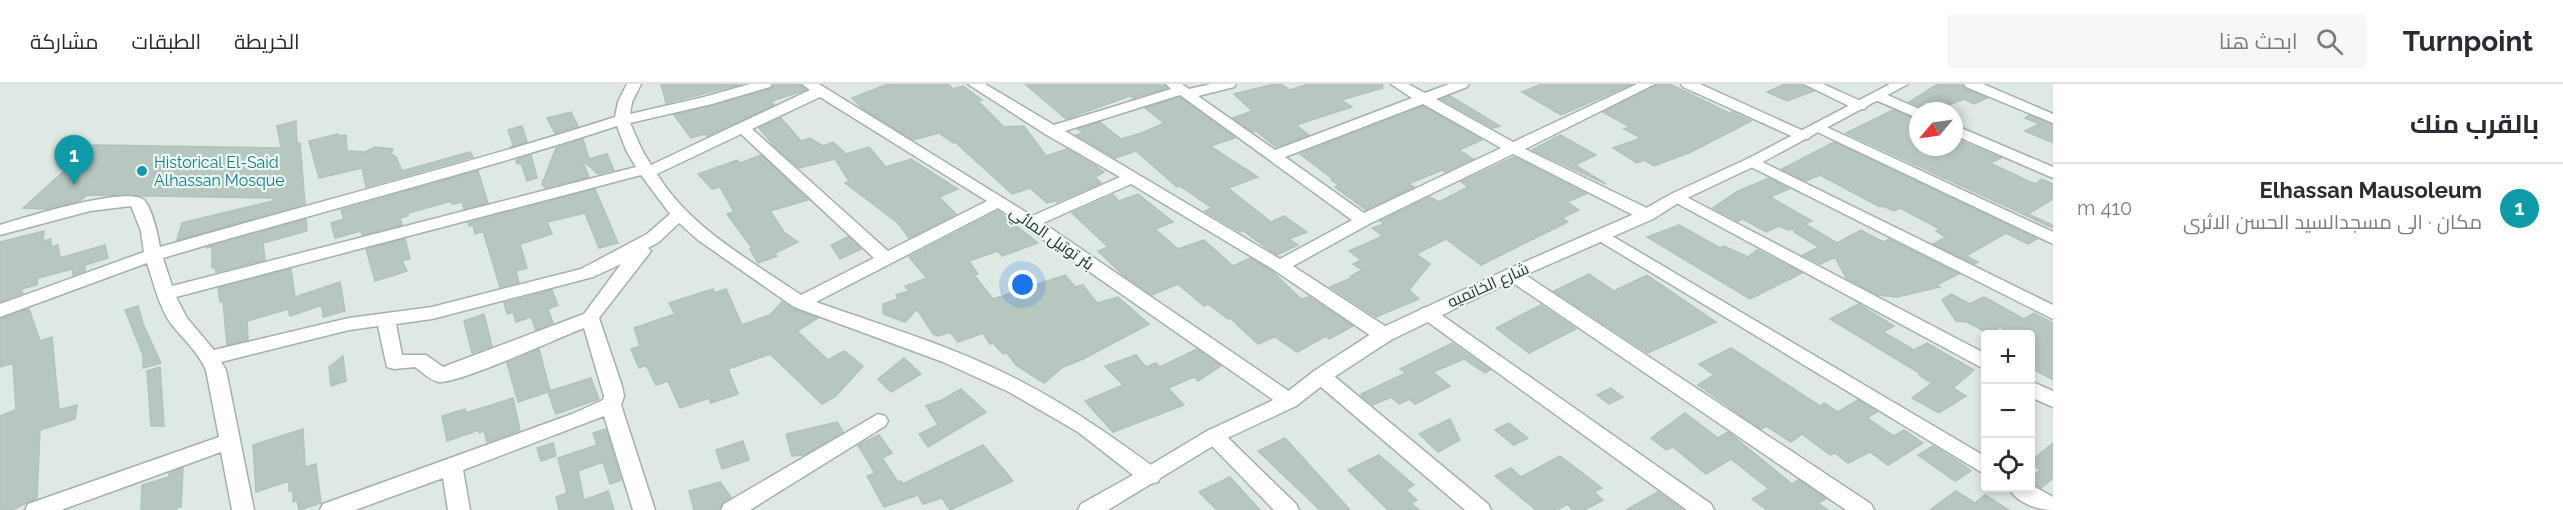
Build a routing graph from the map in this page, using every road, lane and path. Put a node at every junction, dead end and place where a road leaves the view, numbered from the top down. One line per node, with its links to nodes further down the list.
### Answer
1 (634, 84): 20 (street)
2 (765, 84): 20 (street)
3 (1000, 84): 13 (street)
4 (1229, 84): 14 (street)
5 (1398, 84): 16 (street)
6 (1462, 84): 16 (street)
7 (1648, 84): 25 (street)
8 (1688, 84): 23 (street)
9 (1811, 84): 17 (street)
10 (1901, 84): 15 (street, شارع الخاتميه)
11 (1971, 84): 19 (street)
12 (814, 87): 21 (street); 32 (street, بئر توتيل المائي)
13 (980, 87): 22 (street)
14 (1180, 89): 22 (street); 26 (street)
15 (1878, 96): 17 (street, شارع الخاتميه); 18 (street)
16 (1425, 98): 25 (street); 26 (street)
17 (1860, 106): 23 (street, شارع الخاتميه)
18 (1909, 109)
19 (2053, 119)
20 (622, 120): 28 (street); 41 (street)
21 (743, 128): 28 (street); 42 (street)
22 (1050, 130): 30 (street)
23 (1811, 132): 27 (street, شارع الخاتميه); 40 (street)
24 (1963, 133): 29 (street)
25 (1512, 148): 34 (street); 35 (street)
26 (1274, 156): 35 (street)
27 (1752, 162): 31 (street, شارع الخاتميه); 49 (street)
28 (646, 171): 33 (street); 45 (street)
29 (2053, 173)
30 (1131, 178): 36 (street); 43 (street)
31 (1677, 197): 34 (street, شارع الخاتميه); 54 (street)
32 (999, 201): 36 (street, بئر توتيل المائي); 42 (street)
33 (679, 214): 39 (street); 46 (street)
34 (1647, 215): 38 (street, شارع الخاتميه)
35 (1363, 220): 43 (street)
36 (1030, 224): 58 (street, بئر توتيل المائي)
37 (0, 230): 41 (street)
38 (1602, 235): 44 (street, شارع الخاتميه); 63 (street)
39 (653, 238): 50 (street); 51 (street)
40 (2053, 239)
41 (153, 255): 45 (street); 47 (street)
42 (885, 258): 46 (street)
43 (1280, 266): 52 (street)
44 (1512, 274): 48 (street, شارع الخاتميه); 78 (street)
45 (166, 294): 53 (street)
46 (800, 303): 65 (street)
47 (0, 311)
48 (1427, 313): 52 (street, شارع الخاتميه); 77 (street)
49 (2053, 314)
50 (590, 318): 51 (street); 59 (street)
51 (386, 319): 53 (street)
52 (1384, 335): 55 (street, شارع الخاتميه)
53 (210, 358): 62 (street)
54 (1981, 360)
55 (1321, 376): 58 (street, شارع الخاتميه); 76 (street)
56 (2035, 390): 57 (street)
57 (2053, 400)
58 (1289, 402): 61 (street, شارع الخاتميه)
59 (611, 405): 64 (street); 73 (street)
60 (878, 421): 74 (street)
61 (1214, 436): 65 (street, شارع الخاتميه); 75 (street)
62 (230, 441): 69 (street); 70 (street)
63 (1981, 464)
64 (451, 465): 71 (street); 72 (street)
65 (1150, 477): 68 (street, شارع الخاتميه)
66 (2027, 492): 67 (street)
67 (2053, 508)
68 (1091, 509)
69 (36, 510)
70 (243, 510)
71 (331, 510)
72 (459, 510)
73 (644, 510)
74 (732, 510)
75 (1288, 510)
76 (1480, 510)
77 (1703, 510)
78 (1863, 510)

